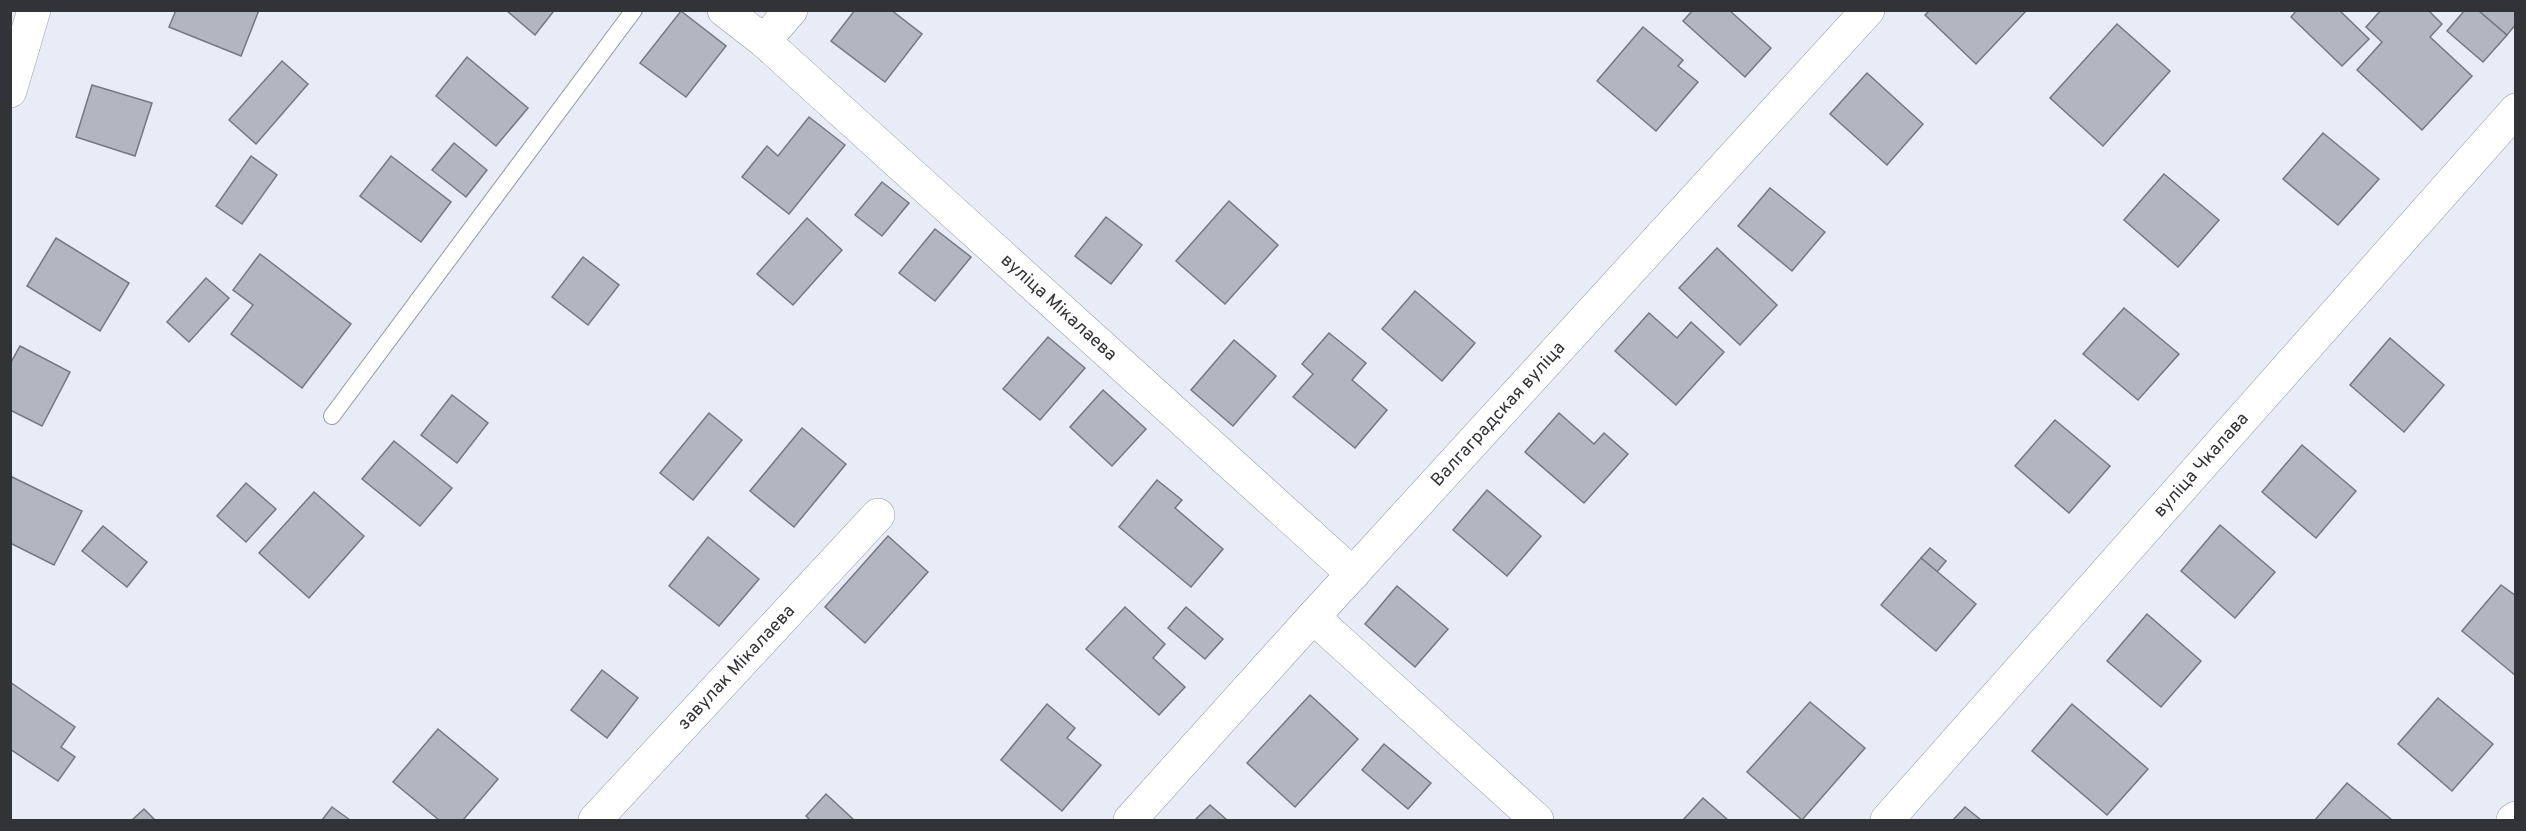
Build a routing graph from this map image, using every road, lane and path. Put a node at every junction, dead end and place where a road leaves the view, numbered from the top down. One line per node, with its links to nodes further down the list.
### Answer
1 (34, 10): 7 (street)
2 (634, 10): 9 (lane)
3 (724, 10): 6 (street, вуліца Мікалаева)
4 (791, 10): 6 (street)
5 (1868, 10): 11 (street, Валгаградская вуліца)
6 (764, 41): 11 (street, вуліца Мікалаева)
7 (10, 92)
8 (2516, 110): 16 (street, вуліца Чкалава)
9 (332, 416)
10 (878, 515): 13 (street, завулак Мікалаева)
11 (1353, 574): 12 (street, Валгаградская вуліца)
12 (1313, 617): 14 (street, Валгаградская вуліца); 15 (street)
13 (595, 820)
14 (1130, 820)
15 (1537, 820)
16 (1887, 820)

